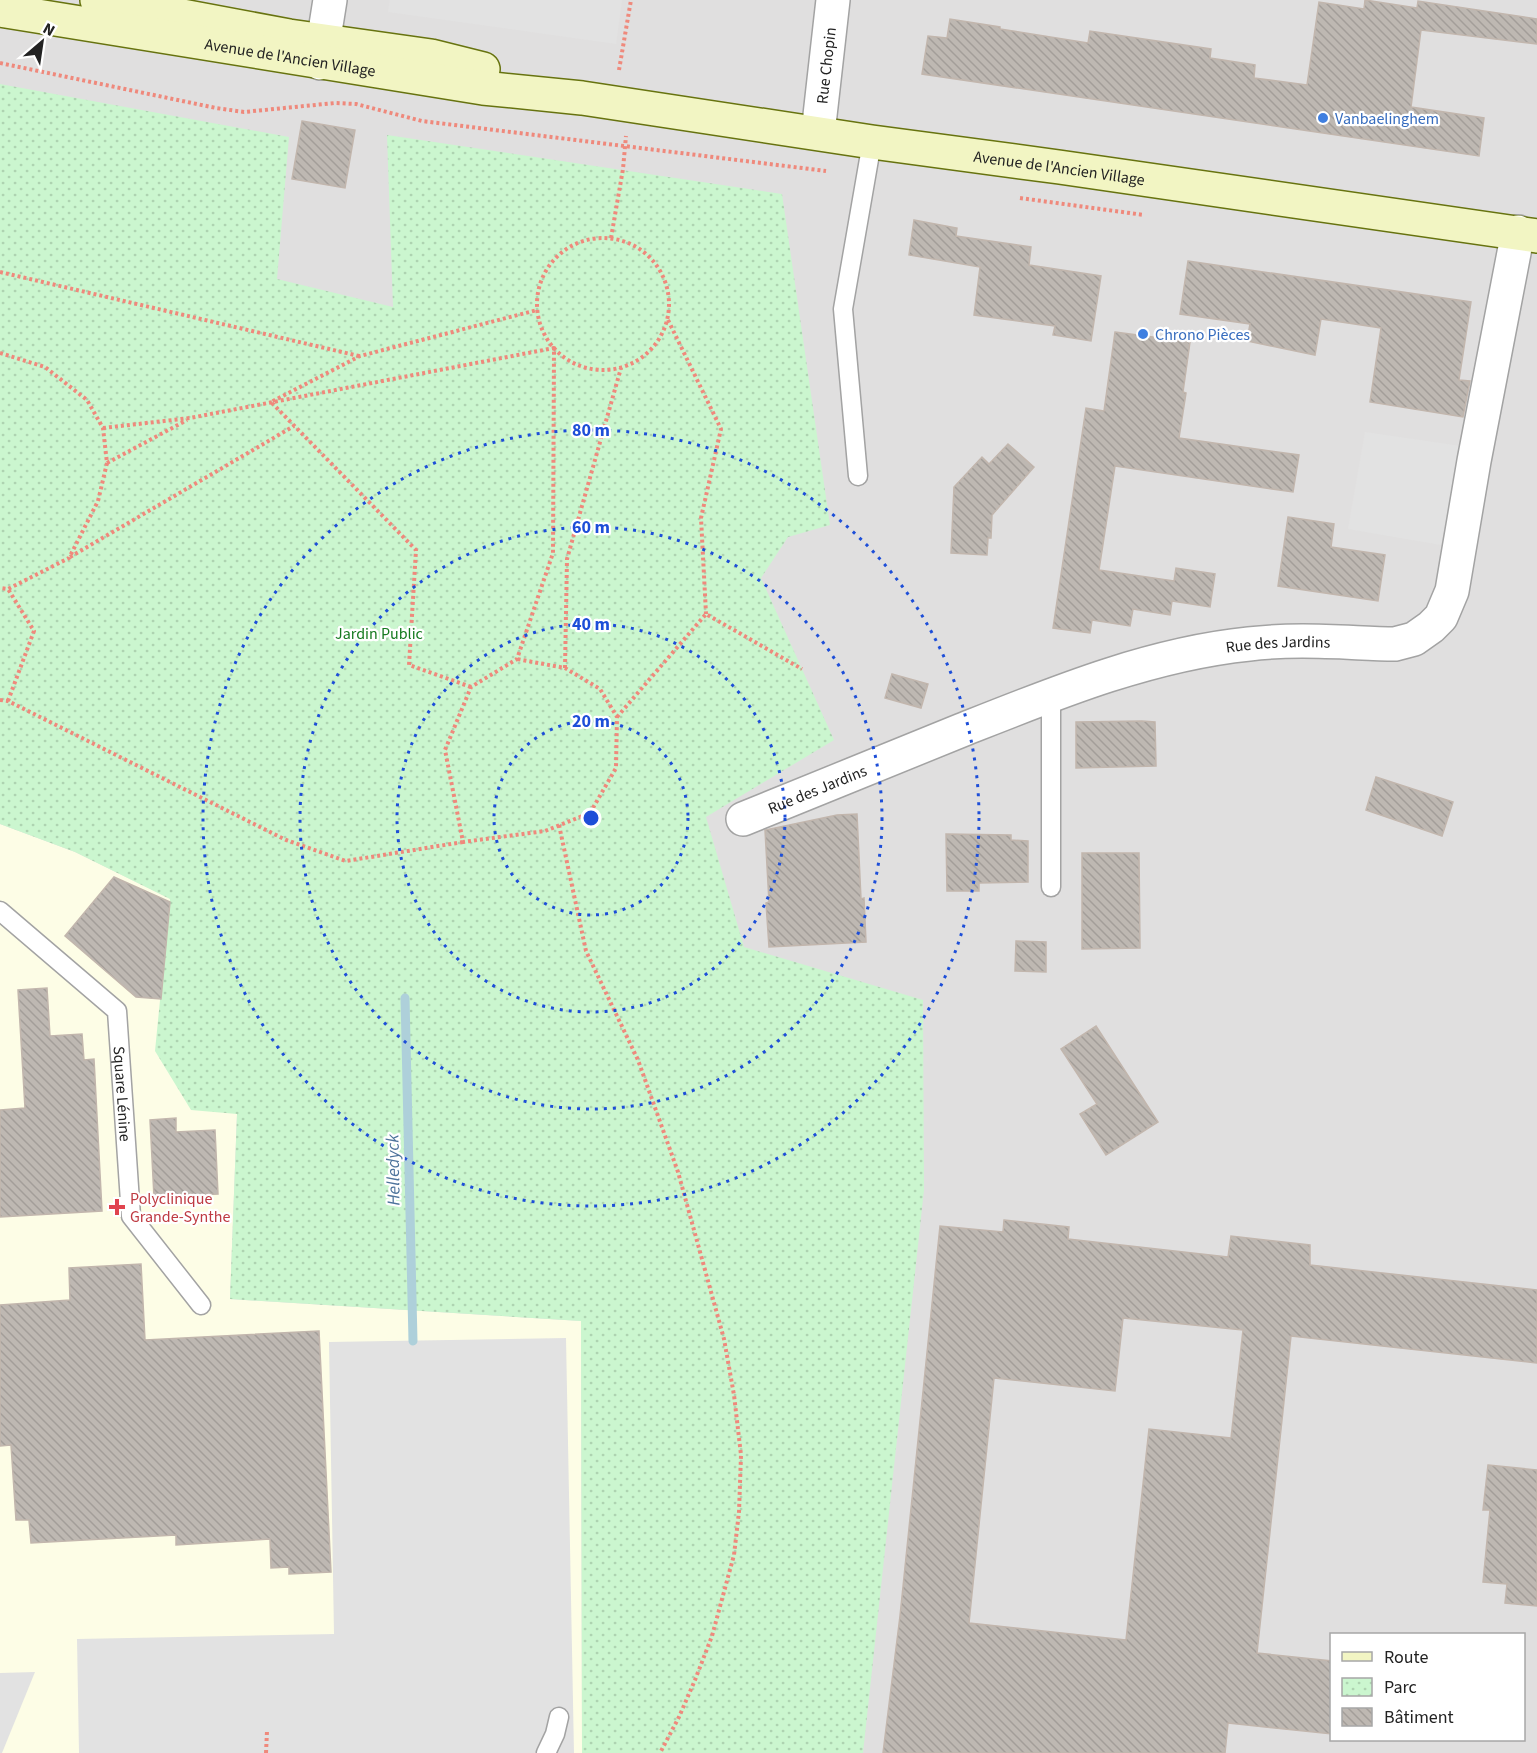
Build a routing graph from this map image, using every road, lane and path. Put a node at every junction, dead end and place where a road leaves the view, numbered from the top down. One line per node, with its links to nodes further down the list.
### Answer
1 (97, 0): 6 (street, Avenue de l'Ancien Village)
2 (330, 0): 6 (street)
3 (631, 0): 8 (path)
4 (833, 0): 9 (street, Rue Chopin)
5 (0, 10): 6 (street, Avenue de l'Ancien Village)
6 (322, 52): 8 (street, Avenue de l'Ancien Village)
7 (0, 63): 11 (path)
8 (628, 105): 9 (street, Avenue de l'Ancien Village); 11 (path)
9 (818, 133): 10 (street, Avenue de l'Ancien Village)
10 (872, 142): 12 (lane); 15 (street, Avenue de l'Ancien Village)
11 (625, 146): 12 (path); 16 (path)
12 (866, 176): 29 (lane)
13 (1019, 198): 14 (path)
14 (1148, 216)
15 (1528, 234): 38 (street, Rue des Jardins)
16 (611, 238): 18 (path); 19 (path)
17 (0, 272): 22 (path)
18 (537, 310): 20 (path); 22 (path)
19 (668, 320): 23 (path); 33 (path)
20 (554, 348): 23 (path); 24 (path); 34 (path)
21 (0, 353): 27 (path)
22 (360, 356): 24 (path)
23 (621, 368): 35 (path)
24 (271, 402): 25 (path); 26 (path)
25 (190, 418): 27 (path); 28 (path)
26 (294, 426): 30 (path); 37 (path)
27 (103, 428): 28 (path)
28 (107, 463): 30 (path)
29 (858, 476)
30 (69, 558): 32 (path)
31 (0, 588): 32 (path)
32 (8, 589): 40 (path)
33 (706, 614): 36 (path); 41 (path)
34 (517, 659): 35 (path); 37 (path)
35 (565, 668): 41 (path)
36 (802, 669)
37 (471, 687): 44 (path)
38 (1052, 695): 42 (street, Rue des Jardins); 45 (lane)
39 (0, 700): 40 (path)
40 (8, 701): 44 (path)
41 (617, 717): 43 (path)
42 (743, 819)
43 (559, 825): 44 (path); 52 (path)
44 (463, 842)
45 (1051, 887)
46 (0, 911): 47 (lane, Square Lénine)
47 (201, 1305)
48 (559, 1717): 51 (lane)
49 (267, 1731): 50 (path)
50 (266, 1753)
51 (546, 1753)
52 (660, 1753)

